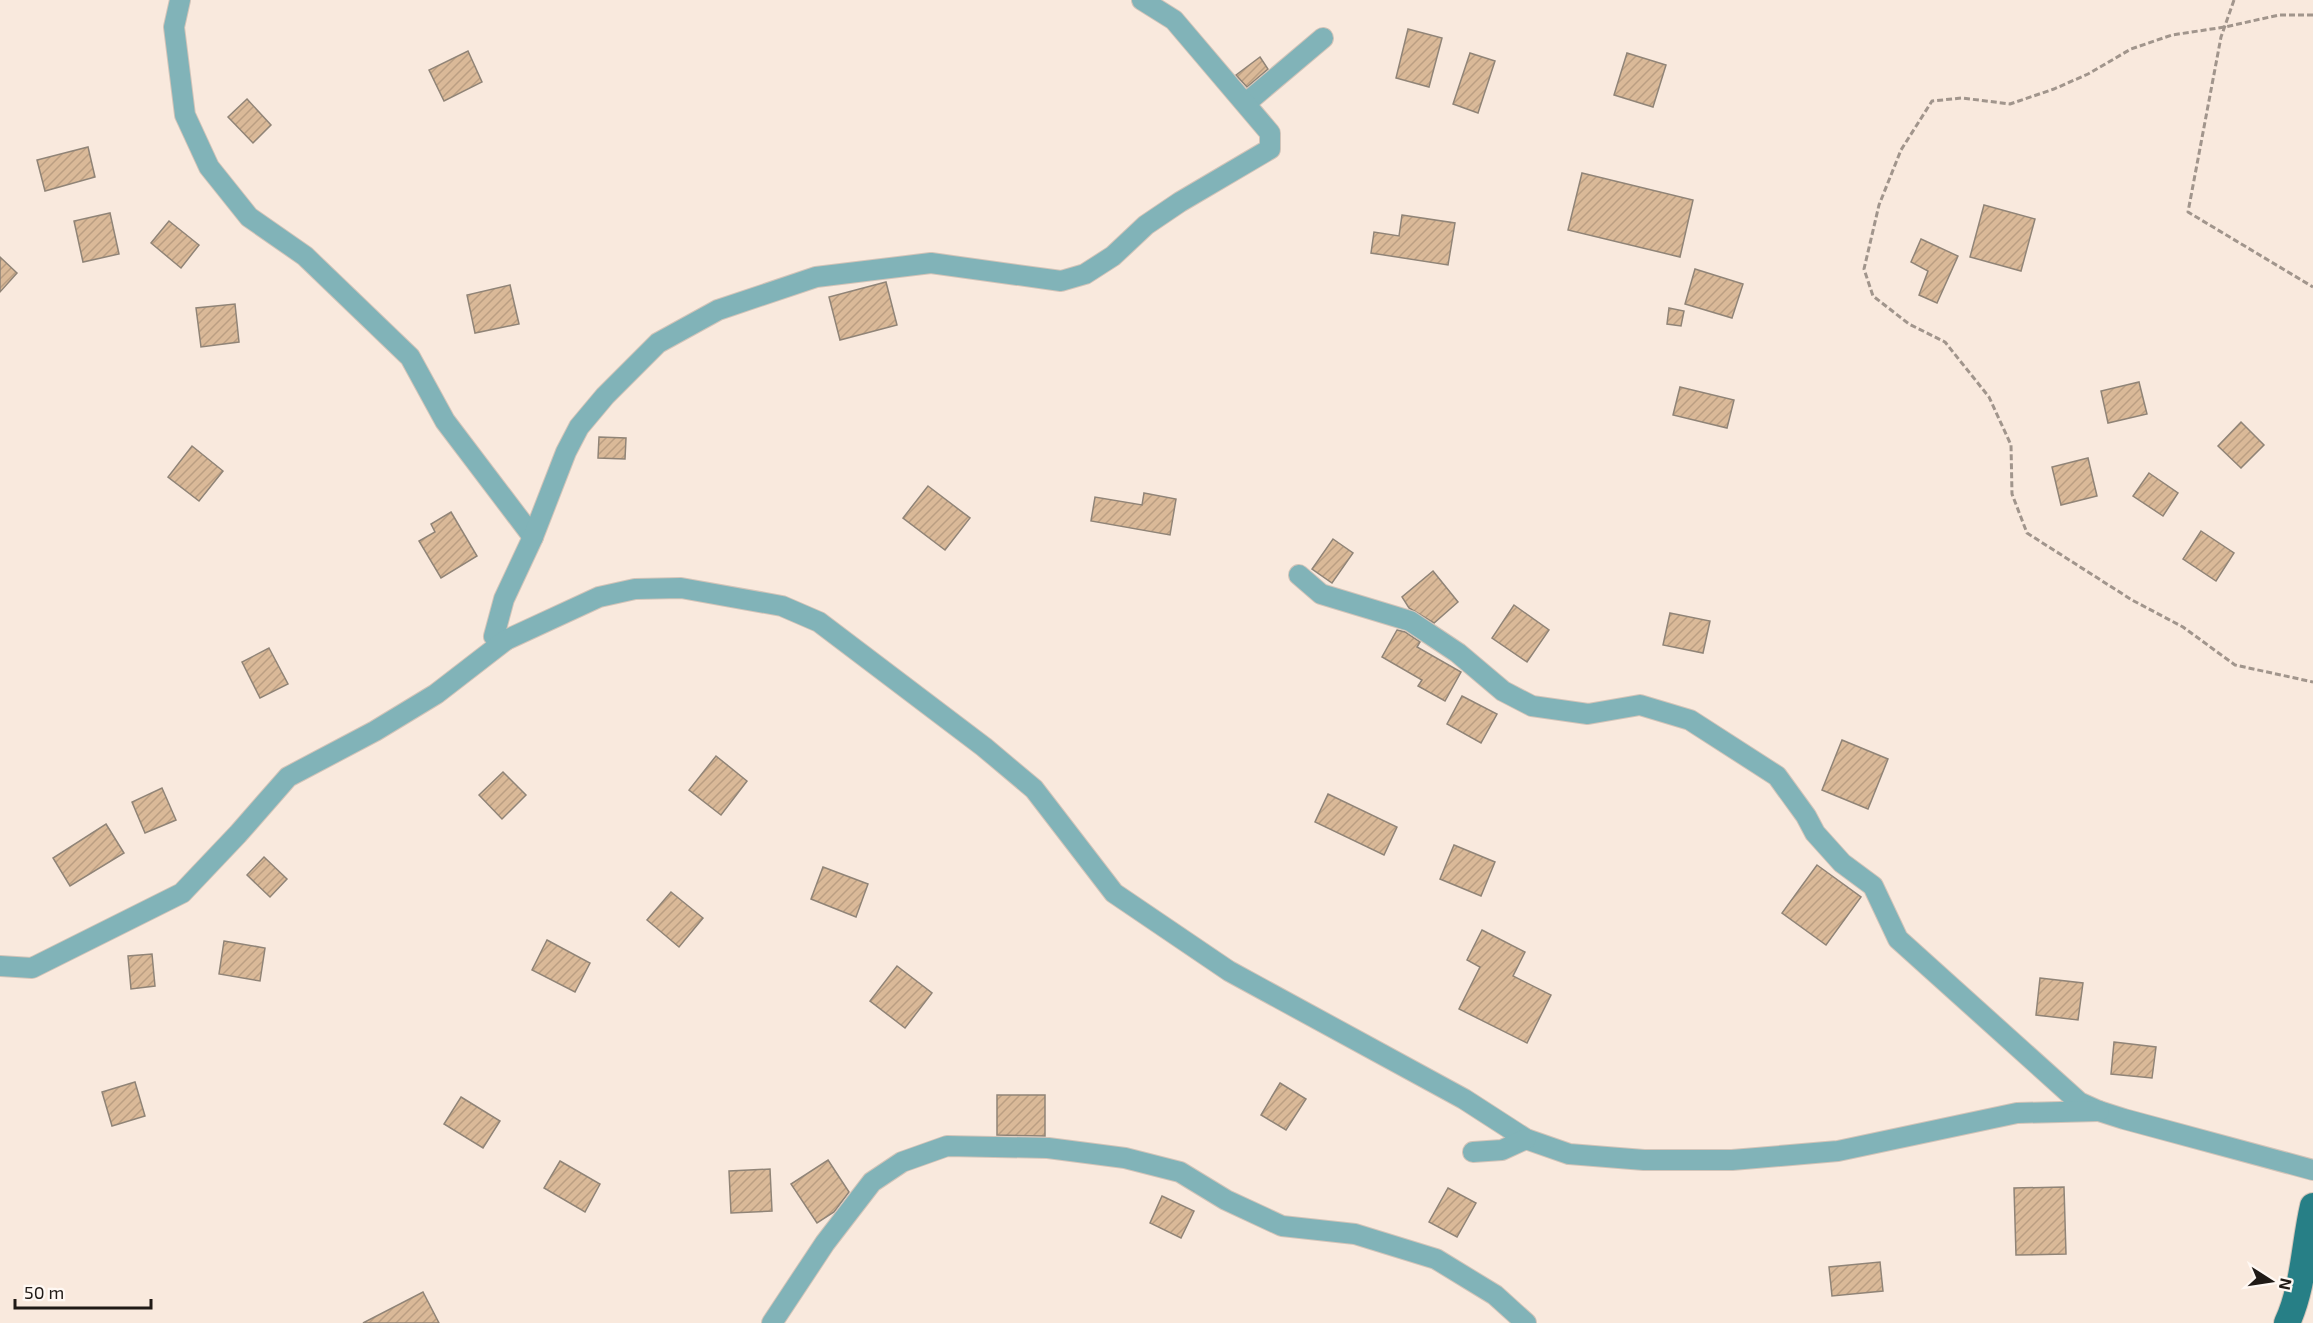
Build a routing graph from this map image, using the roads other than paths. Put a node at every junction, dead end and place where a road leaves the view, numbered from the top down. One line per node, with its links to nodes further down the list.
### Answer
1 (180, 0): 5 (street)
2 (1142, 0): 4 (street)
3 (1323, 38): 4 (street)
4 (1246, 103): 5 (street)
5 (533, 537): 7 (street)
6 (1299, 576): 9 (street)
7 (506, 640): 8 (street); 10 (street)
8 (0, 966)
9 (2099, 1111): 10 (street); 12 (street)
10 (1526, 1139): 11 (street)
11 (1473, 1152)
12 (2313, 1170)
13 (2313, 1206): 16 (main road)
14 (772, 1323): 15 (street)
15 (1527, 1323)
16 (2287, 1323)

